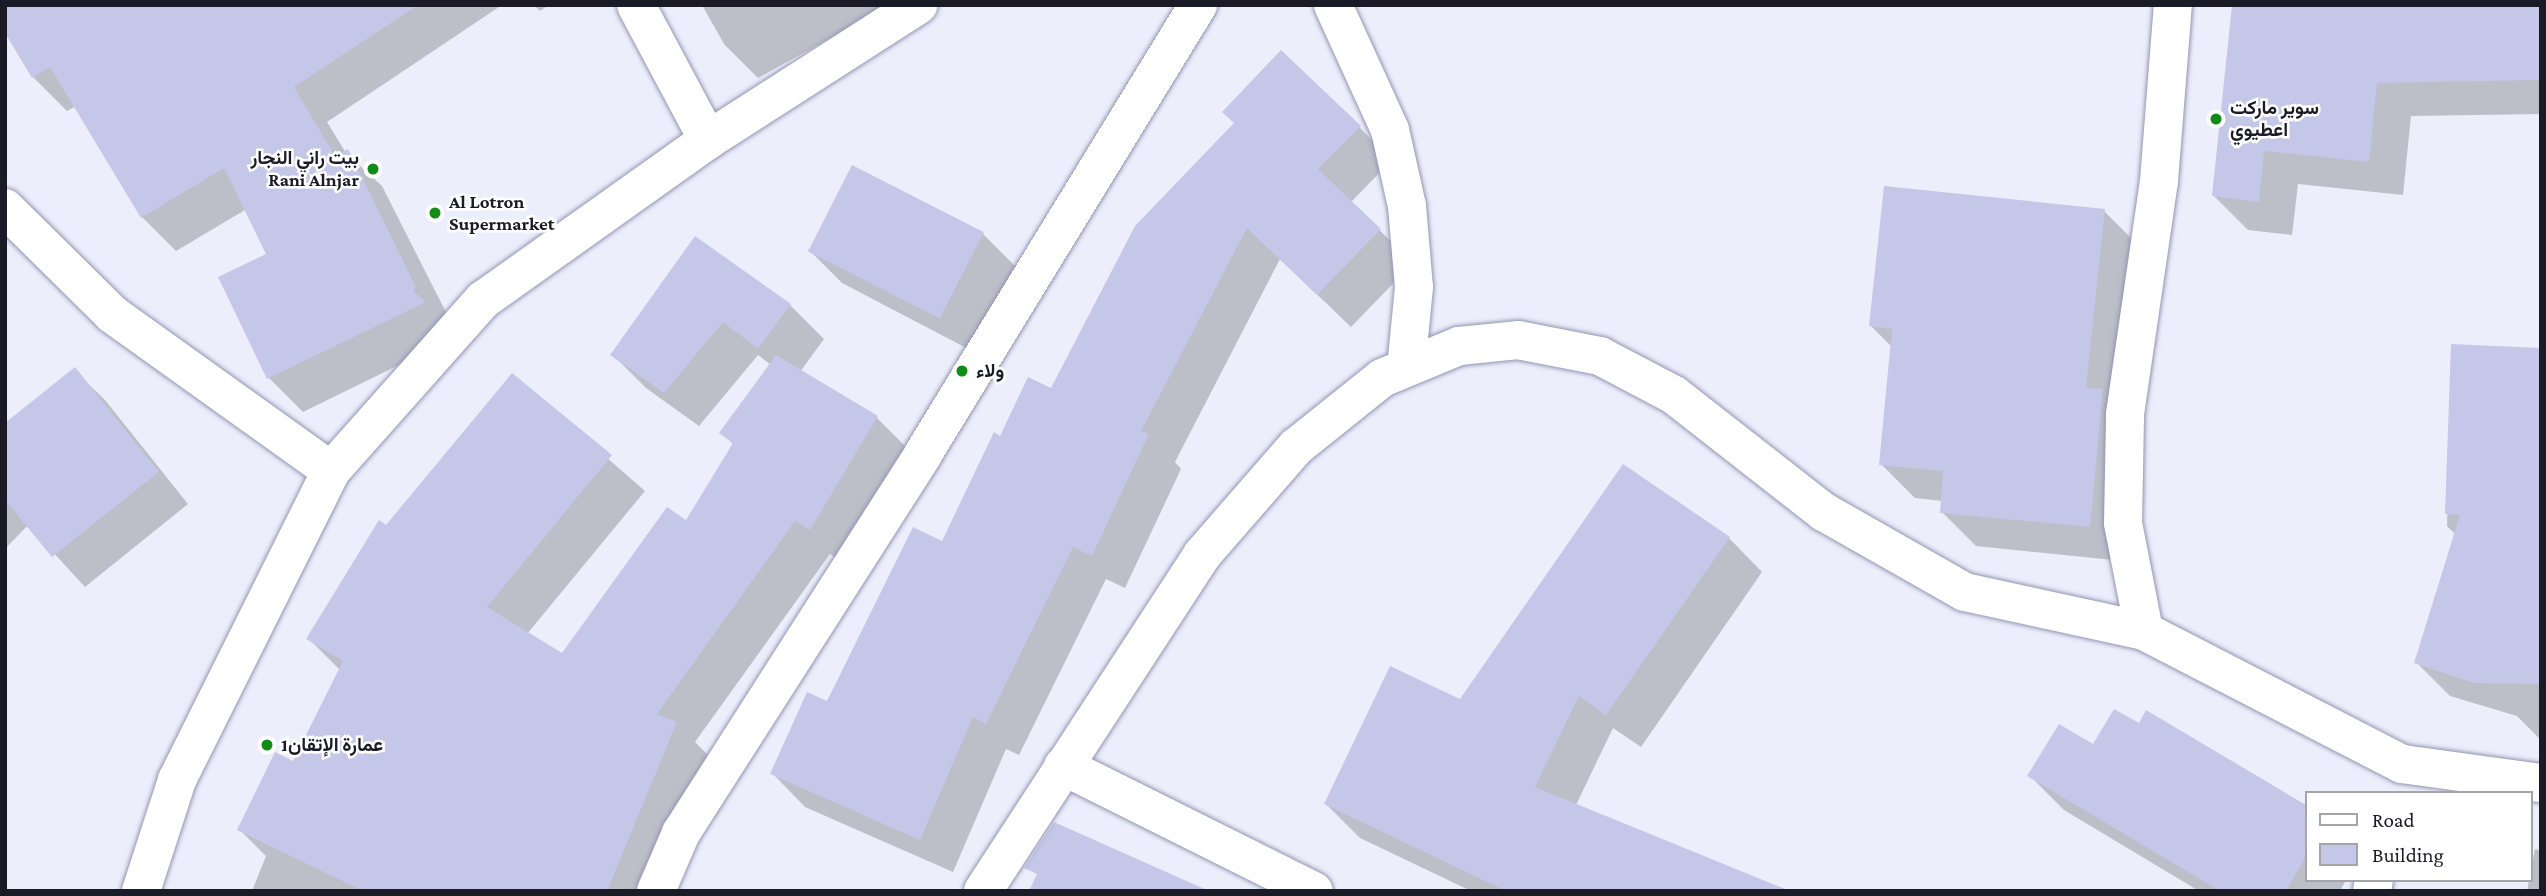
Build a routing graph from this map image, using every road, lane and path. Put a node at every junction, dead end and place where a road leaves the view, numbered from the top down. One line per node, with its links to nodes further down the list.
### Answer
1 (636, 5): 6 (street)
2 (918, 5): 6 (street)
3 (1198, 5): 15 (street)
4 (1333, 5): 8 (street)
5 (2173, 5): 10 (street)
6 (708, 140): 9 (street)
7 (5, 208): 9 (street)
8 (1406, 368): 10 (street); 11 (street)
9 (331, 471): 14 (street)
10 (2144, 631): 12 (street)
11 (1063, 766): 16 (street); 17 (street)
12 (2399, 778): 13 (street)
13 (2541, 783)
14 (141, 891)
15 (656, 891)
16 (983, 891)
17 (1314, 891)

